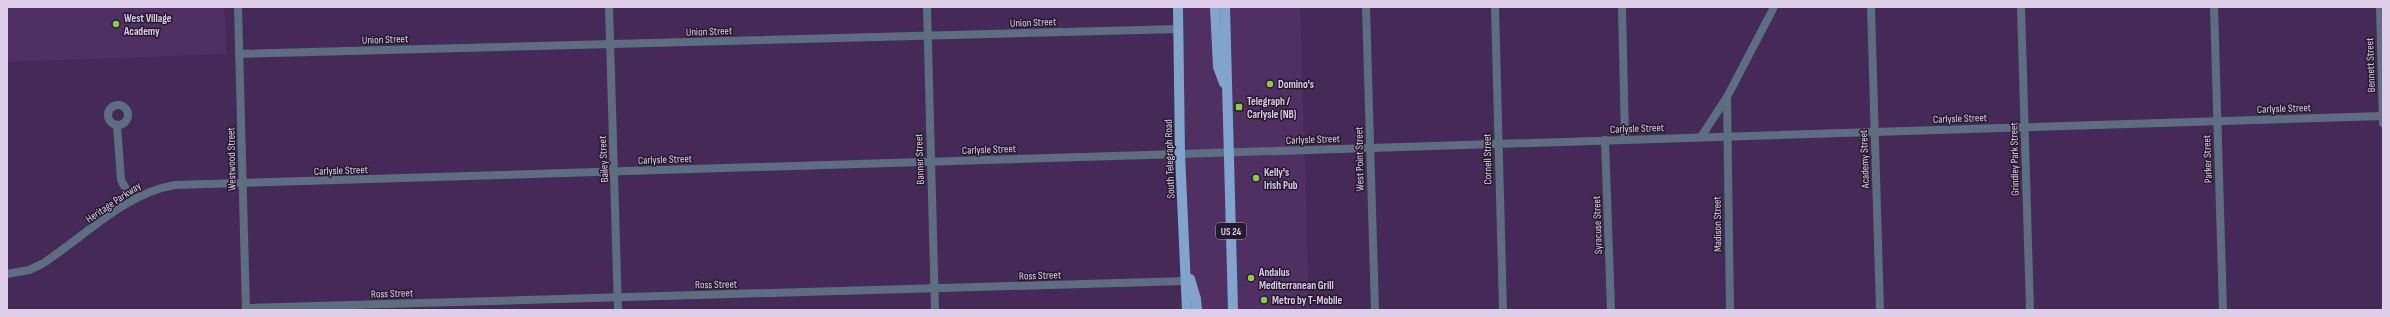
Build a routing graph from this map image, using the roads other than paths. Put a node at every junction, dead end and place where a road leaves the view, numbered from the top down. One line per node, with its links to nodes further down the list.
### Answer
1 (238, 7): 18 (street, Westwood Street)
2 (609, 7): 17 (street, Bailey Street)
3 (927, 7): 16 (street, Banner Street)
4 (1178, 7): 15 (main road, South Telegraph Road)
5 (1215, 7): 19 (main road)
6 (1225, 7): 19 (main road, US 24)
7 (1366, 7): 32 (street, West Point Street)
8 (1494, 7): 31 (street, Cornell Street)
9 (1622, 7): 29 (street)
10 (1774, 7): 20 (street)
11 (1871, 7): 26 (street, Academy Street)
12 (2021, 7): 25 (street, Grindley Park Street)
13 (2214, 7): 22 (street, Parker Street)
14 (2380, 7): 21 (street, Bennett Street)
15 (1179, 29): 16 (street, Union Street); 34 (main road, South Telegraph Road)
16 (927, 36): 17 (street, Union Street); 35 (street, Banner Street)
17 (610, 44): 18 (street, Union Street); 36 (street, Bailey Street)
18 (239, 54): 37 (street, Westwood Street)
19 (1227, 93): 33 (main road, US 24)
20 (1727, 97): 27 (street, Madison Street); 28 (street)
21 (2383, 116): 22 (street, Carlysle Street); 23 (street, Bennett Street)
22 (2217, 121): 25 (street, Carlysle Street); 56 (street, Parker Street)
23 (2383, 123)
24 (117, 125): 38 (street)
25 (2025, 127): 26 (street, Carlysle Street); 55 (street, Grindley Park Street)
26 (1874, 132): 27 (street, Carlysle Street); 54 (street, Academy Street)
27 (1727, 136): 28 (street, Carlysle Street); 53 (street, Madison Street)
28 (1701, 137): 29 (street, Carlysle Street)
29 (1625, 139): 30 (street, Carlysle Street)
30 (1605, 140): 31 (street, Carlysle Street); 52 (street, Syracuse Street)
31 (1498, 144): 32 (street, Carlysle Street); 51 (street, Cornell Street)
32 (1369, 148): 33 (street, Carlysle Street); 50 (street, West Point Street)
33 (1228, 152): 34 (street, Carlysle Street); 49 (main road, US 24)
34 (1180, 154): 35 (street, Carlysle Street); 39 (main road, South Telegraph Road)
35 (930, 162): 36 (street, Carlysle Street); 42 (street, Banner Street)
36 (614, 172): 37 (street, Carlysle Street); 43 (street, Bailey Street)
37 (243, 183): 38 (street, Heritage Parkway); 44 (street, Westwood Street)
38 (132, 200): 40 (street, Heritage Parkway)
39 (1186, 266): 41 (main road, South Telegraph Road); 48 (main road)
40 (7, 274)
41 (1186, 282): 42 (street, Ross Street); 47 (main road, South Telegraph Road)
42 (934, 290): 43 (street, Ross Street); 46 (street, Banner Street)
43 (618, 298): 44 (street, Ross Street); 45 (street, Bailey Street)
44 (246, 309)
45 (618, 310)
46 (935, 310)
47 (1187, 310)
48 (1197, 310)
49 (1234, 310)
50 (1375, 310)
51 (1503, 310)
52 (1611, 310)
53 (1730, 310)
54 (1880, 310)
55 (2030, 310)
56 (2223, 310)

